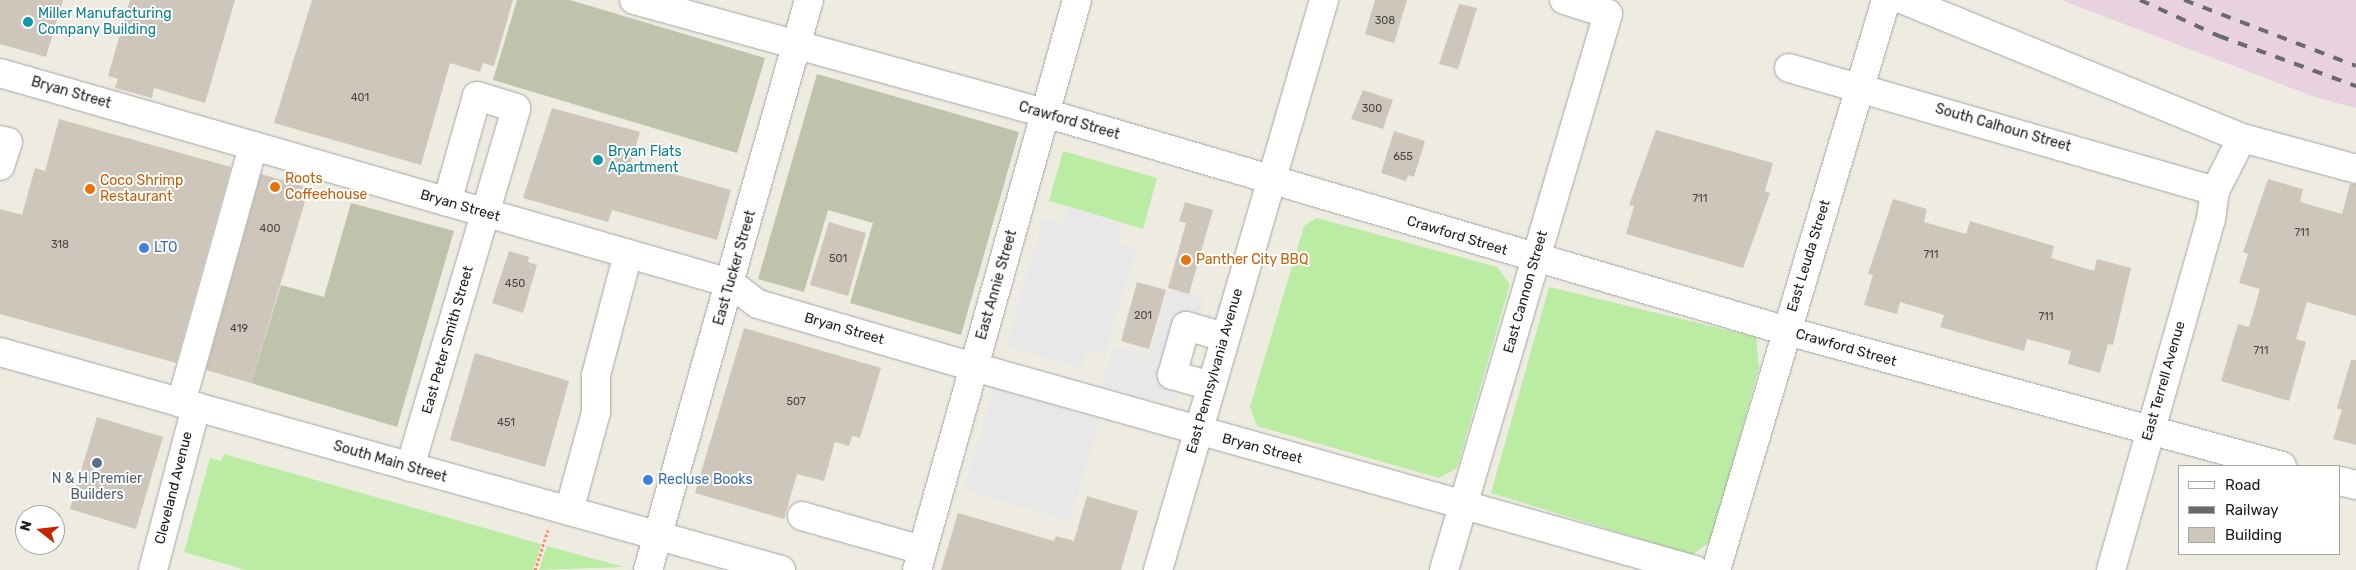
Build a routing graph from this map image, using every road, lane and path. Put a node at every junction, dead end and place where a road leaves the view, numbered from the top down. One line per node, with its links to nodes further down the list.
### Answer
1 (634, 0): 8 (street, Crawford Street)
2 (809, 0): 8 (street, East Tucker Street)
3 (1077, 0): 12 (street, East Annie Street)
4 (1324, 0): 18 (street, East Pennsylvania Avenue)
5 (1564, 0): 23 (street, East Cannon Street)
6 (1886, 0): 11 (street, East Leuda Street)
7 (1904, 0): 13 (street)
8 (795, 46): 12 (street, Crawford Street); 24 (street, East Tucker Street)
9 (1789, 68): 11 (street, South Calhoun Street)
10 (0, 73): 15 (street, Bryan Street)
11 (1860, 86): 19 (street, South Calhoun Street); 25 (street, East Leuda Street)
12 (1045, 113): 18 (street, Crawford Street); 28 (street, East Annie Street)
13 (2242, 138): 17 (street); 19 (street, East Terrell Avenue)
14 (0, 140): 16 (street)
15 (253, 146): 20 (street, Bryan Street); 30 (street, Cleveland Avenue)
16 (0, 166)
17 (2356, 169)
18 (1271, 181): 23 (street, Crawford Street); 26 (street, East Pennsylvania Avenue)
19 (2215, 191): 32 (street, East Terrell Avenue)
20 (447, 202): 21 (street, Bryan Street); 21 (street, East Peter Smith Street)
21 (485, 213): 22 (street, Bryan Street); 34 (street, East Peter Smith Street)
22 (628, 254): 24 (street, Bryan Street); 38 (street)
23 (1536, 259): 25 (street, Crawford Street); 37 (street, East Cannon Street)
24 (730, 283): 28 (street, Bryan Street); 40 (street, East Tucker Street)
25 (1787, 331): 32 (street, Crawford Street); 49 (street, East Leuda Street)
26 (1225, 338): 29 (street, East Pennsylvania Avenue); 29 (street)
27 (0, 352): 30 (street, South Main Street)
28 (974, 368): 31 (street, Bryan Street); 41 (street, East Annie Street)
29 (1211, 386): 31 (street, East Pennsylvania Avenue)
30 (189, 405): 34 (street, South Main Street); 42 (street, Cleveland Avenue)
31 (1197, 432): 37 (street, Bryan Street); 46 (street, East Pennsylvania Avenue)
32 (2150, 432): 33 (street, Crawford Street); 50 (street, East Terrell Avenue)
33 (2278, 465)
34 (410, 467): 38 (street, South Main Street)
35 (2341, 481): 36 (street)
36 (2356, 485)
37 (1463, 504): 47 (street, East Cannon Street); 48 (street, Bryan Street)
38 (562, 509): 40 (street, South Main Street); 43 (path)
39 (802, 516): 41 (street)
40 (659, 536): 44 (street, East Tucker Street); 45 (street, South Main Street)
41 (920, 560)
42 (153, 570)
43 (535, 570)
44 (648, 570)
45 (781, 570)
46 (1158, 570)
47 (1444, 570)
48 (1695, 570)
49 (1716, 570)
50 (2111, 570)

